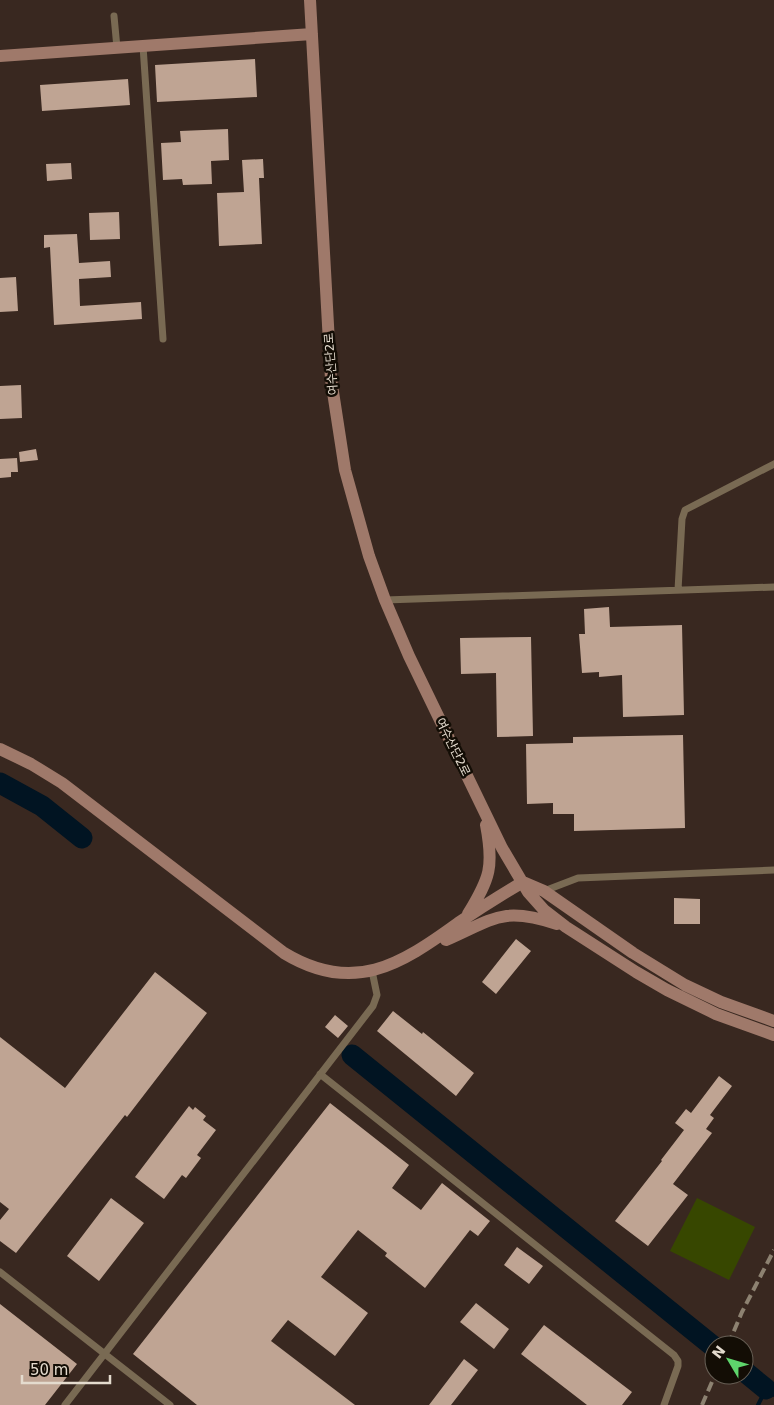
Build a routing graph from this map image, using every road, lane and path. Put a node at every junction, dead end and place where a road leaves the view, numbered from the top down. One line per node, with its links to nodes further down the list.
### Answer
1 (310, 0): 3 (street, 여수산단2로)
2 (114, 16): 5 (lane)
3 (312, 34): 4 (street); 11 (street, 여수산단2로)
4 (143, 46): 5 (street); 7 (lane)
5 (117, 48): 6 (street)
6 (0, 56)
7 (163, 339)
8 (774, 464): 10 (lane)
9 (774, 587): 10 (lane)
10 (678, 590): 11 (lane)
11 (385, 600): 13 (street, 여수산단2로)
12 (0, 749): 20 (street)
13 (483, 810): 15 (street, 여수산단2로); 17 (street)
14 (774, 870): 16 (lane)
15 (522, 882): 16 (street); 17 (street); 18 (street, 여수산단2로)
16 (544, 891): 21 (street)
17 (465, 919): 19 (street)
18 (566, 927): 19 (street); 22 (street)
19 (429, 944): 20 (street)
20 (372, 971): 23 (lane)
21 (774, 1021)
22 (774, 1036)
23 (320, 1074): 25 (lane); 28 (lane)
24 (0, 1272): 25 (lane)
25 (104, 1354): 26 (lane); 27 (lane)
26 (65, 1405)
27 (170, 1405)
28 (664, 1405)

